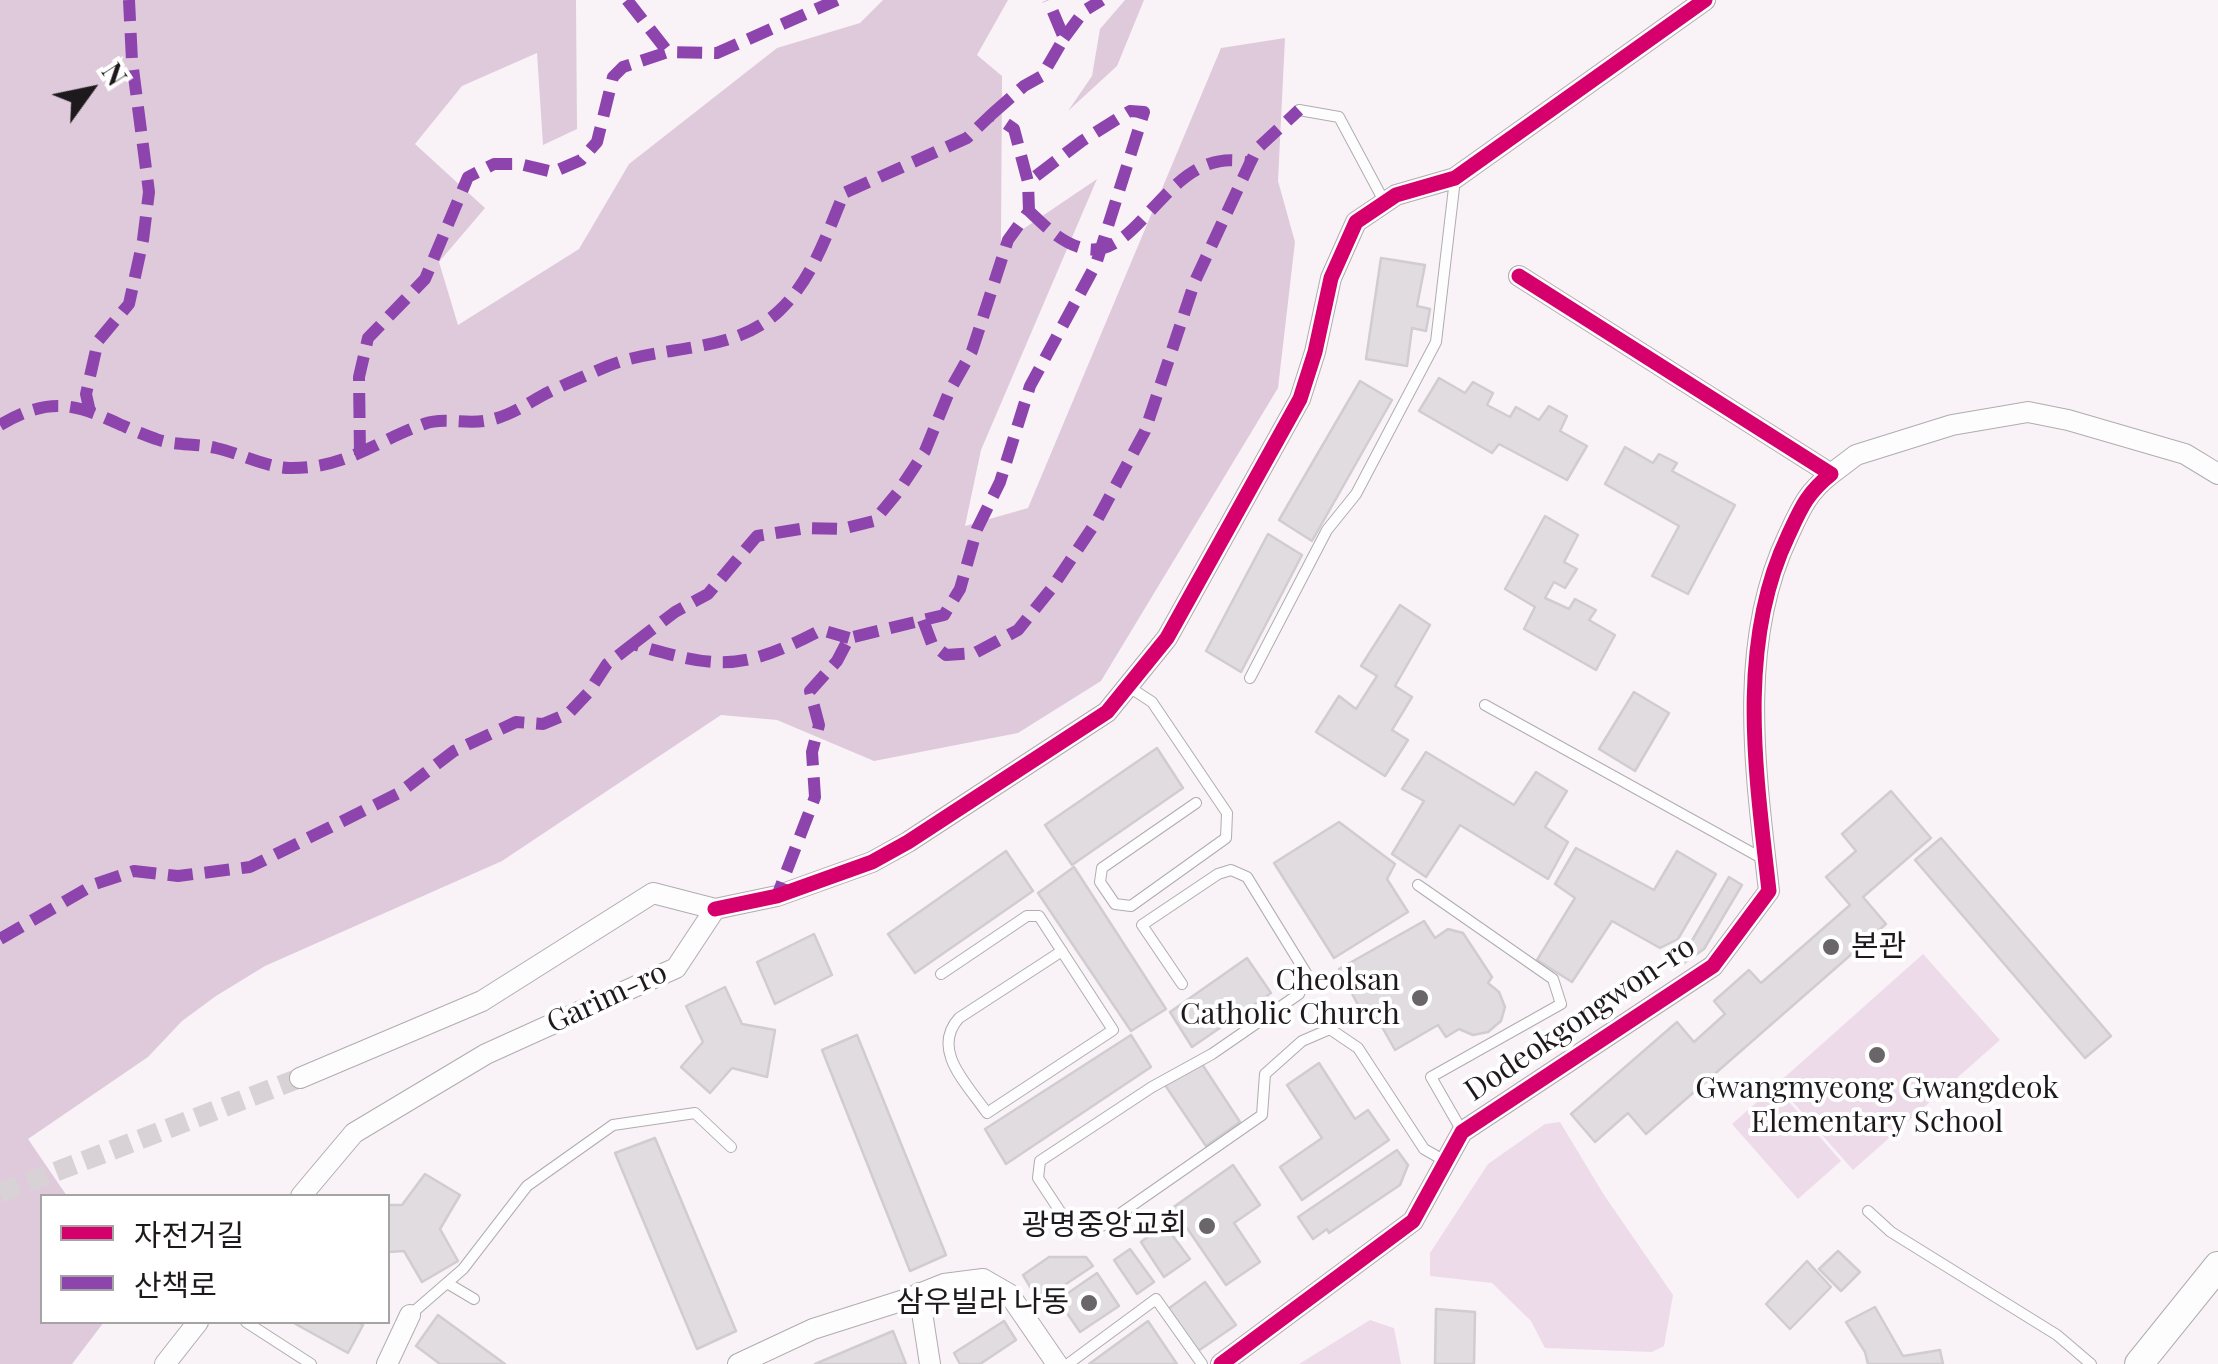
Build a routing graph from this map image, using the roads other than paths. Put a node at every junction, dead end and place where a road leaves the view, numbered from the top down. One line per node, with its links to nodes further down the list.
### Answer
1 (1705, 0): 3 (street)
2 (1299, 110): 4 (lane)
3 (1455, 178): 4 (street); 8 (lane)
4 (1385, 203): 9 (street)
5 (1520, 276): 6 (street)
6 (1831, 474): 7 (street); 12 (street, Dodeokgongwon-ro)
7 (2218, 474)
8 (1250, 678)
9 (1129, 687): 11 (lane); 14 (street)
10 (1485, 705): 12 (lane)
11 (1196, 803)
12 (1766, 861): 19 (street, Dodeokgongwon-ro)
13 (1418, 885): 19 (lane)
14 (715, 909): 18 (street, Garim-ro); 22 (street, Garim-ro)
15 (1062, 951): 15 (lane); 16 (lane)
16 (941, 974)
17 (1182, 984): 21 (lane)
18 (300, 1078)
19 (1462, 1132): 21 (street, Dodeokgongwon-ro)
20 (731, 1147): 25 (lane)
21 (1446, 1161): 40 (street, Dodeokgongwon-ro)
22 (304, 1194)
23 (1868, 1211): 41 (lane)
24 (2218, 1266): 28 (main road)
25 (447, 1284): 27 (lane); 29 (lane)
26 (920, 1293): 35 (street); 36 (street); 37 (street)
27 (474, 1299)
28 (2188, 1303): 42 (main road); 43 (main road)
29 (410, 1315): 34 (street)
30 (196, 1324): 32 (street)
31 (249, 1324): 33 (lane)
32 (165, 1364)
33 (311, 1364)
34 (387, 1364)
35 (738, 1364)
36 (930, 1364)
37 (1057, 1364)
38 (1068, 1364): 39 (lane)
39 (1202, 1364)
40 (1221, 1364)
41 (2091, 1364)
42 (2139, 1364)
43 (2166, 1364)

